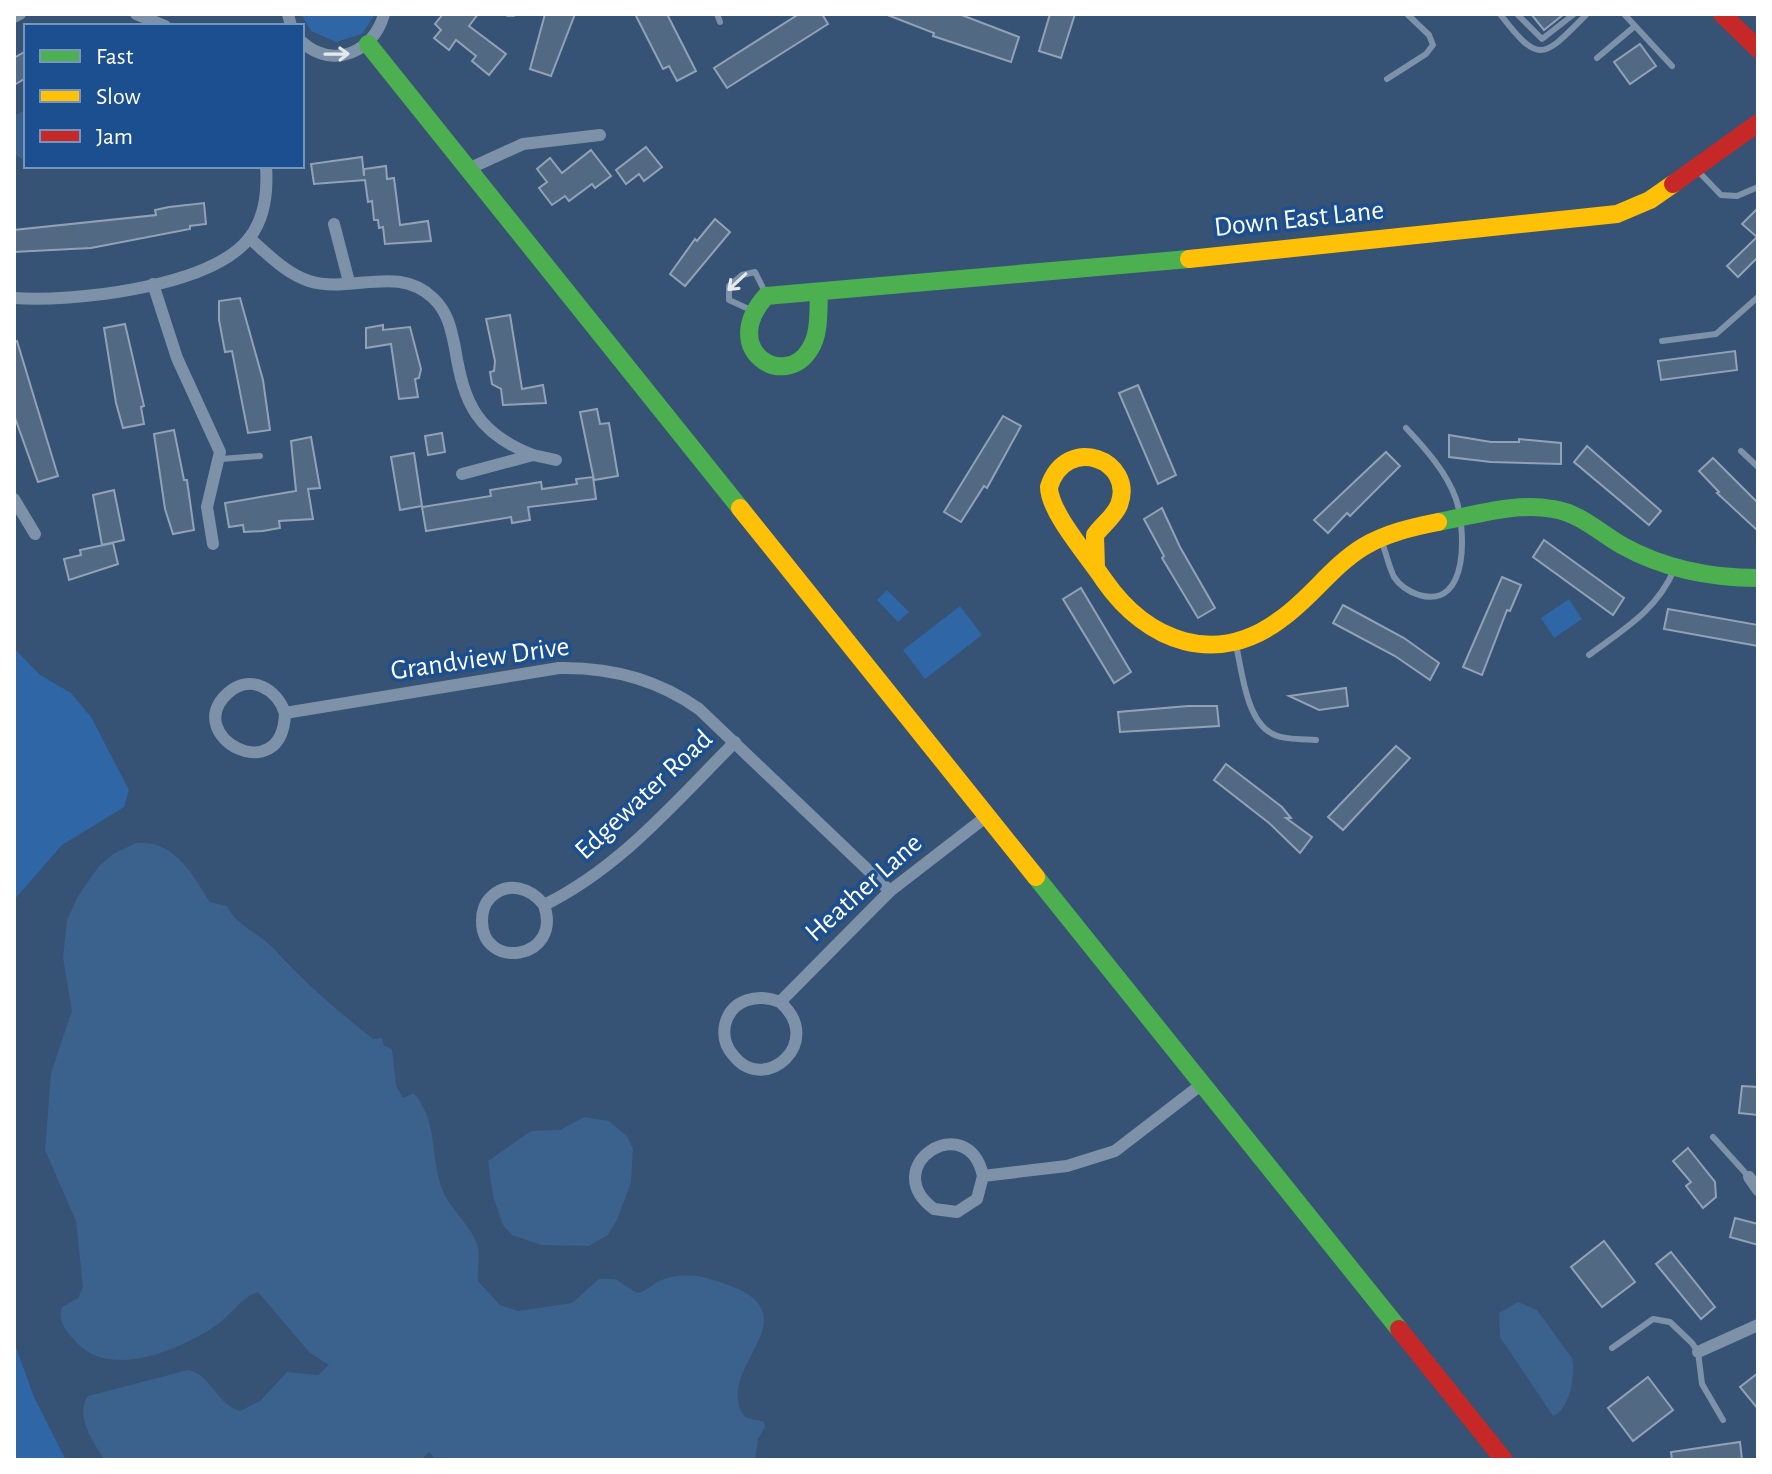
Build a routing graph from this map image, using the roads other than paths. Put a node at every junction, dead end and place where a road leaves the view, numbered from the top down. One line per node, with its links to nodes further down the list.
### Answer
1 (20, 14): 12 (street)
2 (136, 14): 14 (street)
3 (384, 14): 16 (street)
4 (717, 14): 13 (lane)
5 (1407, 14): 21 (lane)
6 (1500, 14): 9 (lane)
7 (1517, 14): 8 (lane)
8 (1574, 14)
9 (1587, 14)
10 (1624, 14): 15 (lane)
11 (1722, 14): 18 (street)
12 (14, 17)
13 (720, 22)
14 (160, 24)
15 (1635, 26): 19 (lane); 20 (lane)
16 (368, 44): 17 (street, one-way to 16); 26 (street)
17 (304, 45)
18 (1758, 49)
19 (1597, 58)
20 (1672, 66)
21 (1387, 79)
22 (1758, 123): 25 (street, Down East Lane)
23 (600, 135): 26 (street)
24 (266, 168): 29 (street)
25 (1696, 168): 27 (lane); 32 (street, Down East Lane)
26 (466, 170): 59 (street)
27 (1758, 187)
28 (334, 224): 30 (street)
29 (249, 238): 30 (street); 31 (street)
30 (349, 282): 40 (street)
31 (153, 284): 35 (street); 42 (street)
32 (819, 294): 33 (street, Down East Lane); 36 (street)
33 (766, 296): 36 (street); 36 (lane, one-way to 36)
34 (1758, 297): 37 (lane)
35 (14, 298)
36 (751, 310)
37 (1662, 341)
38 (1406, 428): 47 (lane)
39 (1741, 451): 44 (lane)
40 (533, 455): 43 (street); 45 (street)
41 (260, 456): 42 (lane)
42 (221, 459): 50 (street)
43 (556, 460)
44 (1758, 467)
45 (462, 474)
46 (14, 499): 48 (street)
47 (1459, 518): 49 (street); 49 (lane); 52 (street)
48 (35, 534)
49 (1381, 539): 54 (street)
50 (213, 544)
51 (1096, 568): 51 (street); 54 (street)
52 (1674, 570): 53 (street); 55 (lane)
53 (1758, 578)
54 (1235, 641): 57 (lane)
55 (1589, 655)
56 (285, 713): 56 (street); 58 (street, Grandview Drive)
57 (1316, 740)
58 (735, 742): 60 (street, Grandview Drive); 61 (street, Edgewater Road)
59 (987, 816): 60 (street, Heather Lane); 63 (street)
60 (890, 891): 62 (street, Heather Lane)
61 (544, 905): 61 (street)
62 (780, 1002): 62 (street)
63 (1202, 1084): 65 (street); 72 (street)
64 (1713, 1137): 66 (lane)
65 (983, 1176): 65 (street)
66 (1749, 1177): 67 (street)
67 (1758, 1190)
68 (1758, 1325): 70 (street)
69 (1612, 1348): 70 (lane)
70 (1698, 1352): 71 (lane)
71 (1723, 1420)
72 (1504, 1460)

